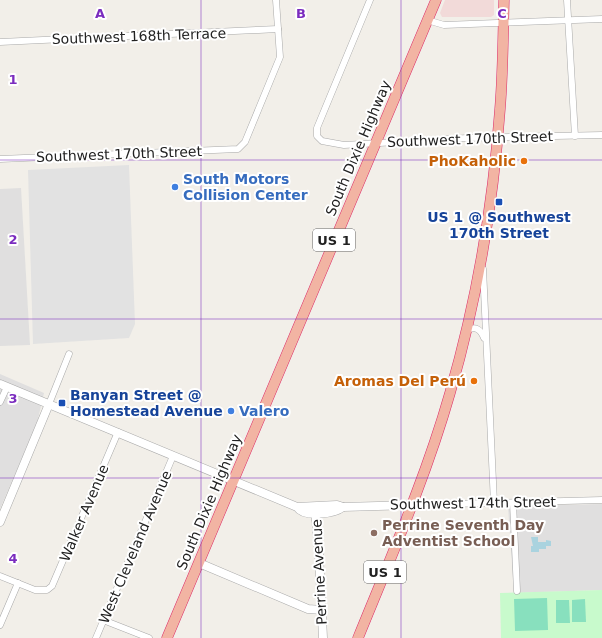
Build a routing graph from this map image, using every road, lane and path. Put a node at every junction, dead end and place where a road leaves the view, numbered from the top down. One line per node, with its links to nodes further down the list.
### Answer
1 (276, 0): 10 (street)
2 (370, 0): 15 (street, Southwest 170th Street)
3 (436, 0): 7 (highway, South Dixie Highway / US 1)
4 (504, 0): 9 (highway, US 1)
5 (567, 0): 8 (street)
6 (602, 19): 8 (street)
7 (427, 20): 9 (street); 15 (highway, South Dixie Highway / US 1)
8 (568, 21): 9 (street); 13 (street)
9 (504, 22): 14 (highway, US 1)
10 (278, 29): 11 (street, Southwest 168th Terrace); 16 (street, Southwest 170th Street)
11 (0, 42)
12 (602, 135): 13 (street, Southwest 170th Street)
13 (575, 136): 14 (street, Southwest 170th Street)
14 (498, 138): 15 (street, Southwest 170th Street); 17 (highway, US 1)
15 (376, 143): 26 (highway, South Dixie Highway / US 1)
16 (0, 160)
17 (482, 257): 18 (highway, US 1); 19 (street)
18 (466, 331): 19 (street); 30 (highway, US 1)
19 (486, 341): 28 (street)
20 (69, 354): 23 (street)
21 (3, 385): 22 (street); 23 (street)
22 (0, 402)
23 (49, 404): 24 (street); 32 (street)
24 (118, 432): 25 (street); 35 (street, Walker Avenue)
25 (173, 456): 26 (street); 38 (street, West Cleveland Avenue)
26 (233, 480): 31 (street); 33 (highway, South Dixie Highway / US 1)
27 (602, 500): 29 (street, Southwest 174th Street)
28 (494, 503): 29 (street, Southwest 174th Street); 30 (street, Southwest 174th Street)
29 (513, 503): 36 (street)
30 (412, 505): 31 (street, Southwest 174th Street); 44 (highway, US 1)
31 (316, 510): 37 (street, Perrine Avenue)
32 (0, 522)
33 (198, 563): 37 (street); 42 (highway, South Dixie Highway / US 1)
34 (0, 576): 35 (street)
35 (18, 583): 39 (street)
36 (517, 591)
37 (322, 610): 43 (street, Perrine Avenue)
38 (103, 620): 40 (street, West Cleveland Avenue); 41 (street)
39 (0, 625)
40 (96, 638)
41 (148, 638)
42 (167, 638)
43 (323, 638)
44 (358, 638)

